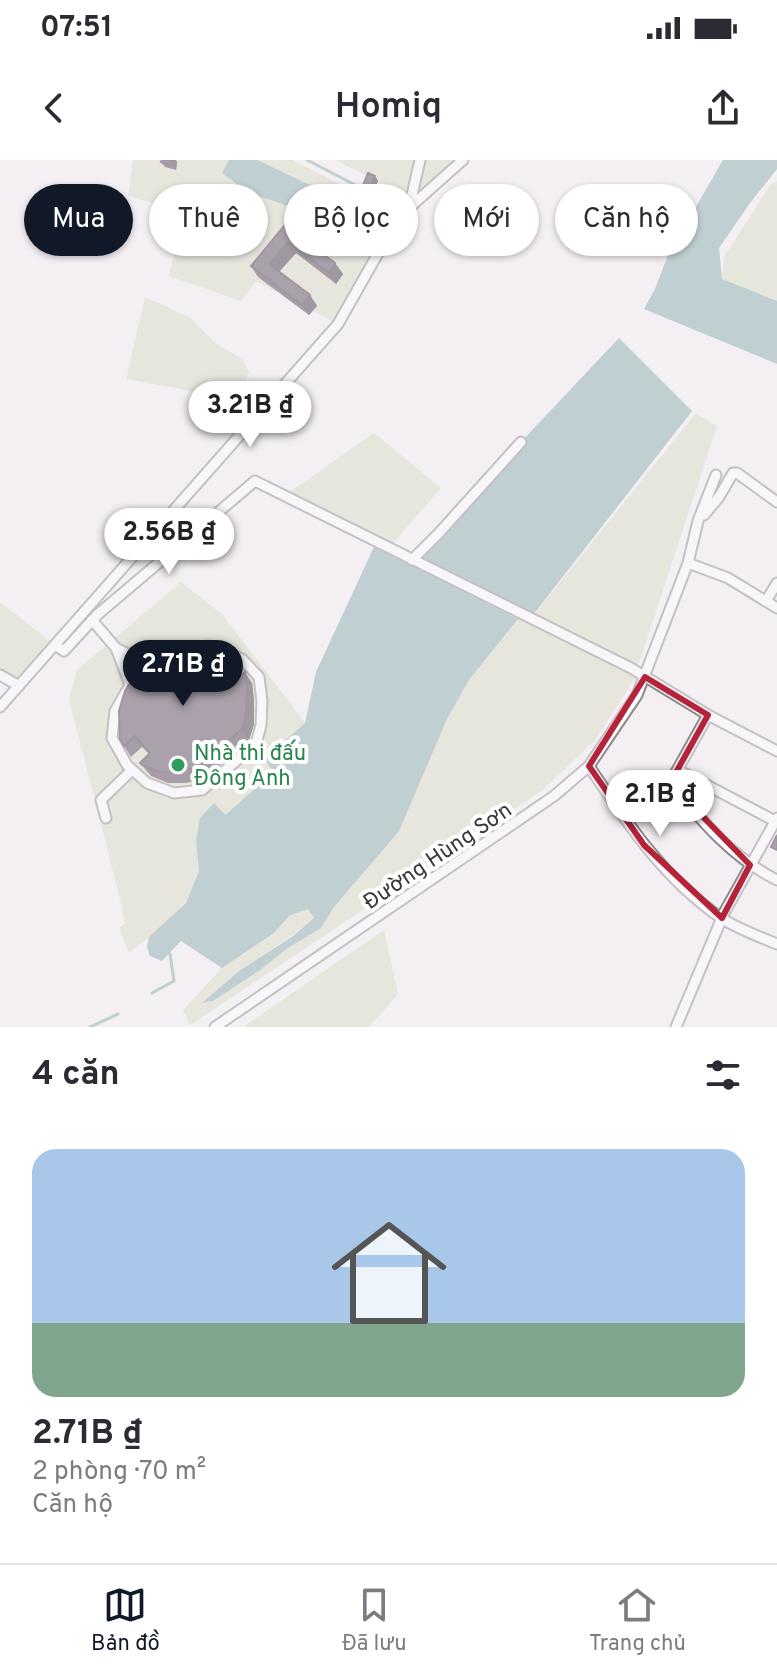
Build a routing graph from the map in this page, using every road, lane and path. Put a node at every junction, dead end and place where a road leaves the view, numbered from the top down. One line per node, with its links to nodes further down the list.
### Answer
1 (420, 160): 3 (street)
2 (463, 160): 4 (street)
3 (414, 184)
4 (418, 200)
5 (377, 256): 16 (street)
6 (521, 442): 10 (street)
7 (716, 475): 9 (street, Đường Hùng Sơn)
8 (777, 502): 9 (street)
9 (698, 521): 11 (street, Đường Hùng Sơn)
10 (412, 560): 15 (street); 22 (street)
11 (688, 563): 13 (street); 22 (street, Đường Hùng Sơn)
12 (777, 583): 13 (street)
13 (766, 601): 14 (street)
14 (777, 608)
15 (92, 620): 16 (street); 17 (street)
16 (55, 645): 24 (street)
17 (116, 648): 20 (street); 23 (street)
18 (185, 650): 29 (street)
19 (163, 659): 20 (street)
20 (152, 666): 23 (street)
21 (0, 675): 24 (street)
22 (645, 677): 26 (street); 28 (street, Đường Hùng Sơn)
23 (130, 685): 29 (street)
24 (19, 686): 25 (street)
25 (0, 707)
26 (708, 715): 27 (street); 30 (street)
27 (777, 751)
28 (589, 766): 35 (street); 41 (street, Đường Hùng Sơn)
29 (132, 770): 34 (street)
30 (678, 770): 31 (street); 32 (street)
31 (670, 783): 33 (street); 35 (street)
32 (702, 783): 33 (street); 36 (street)
33 (686, 802): 37 (street)
34 (106, 818)
35 (625, 819): 39 (street)
36 (776, 820): 37 (street)
37 (750, 865): 38 (street); 39 (street)
38 (777, 880)
39 (722, 918): 40 (street); 42 (street)
40 (777, 944)
41 (215, 1027)
42 (676, 1027)

